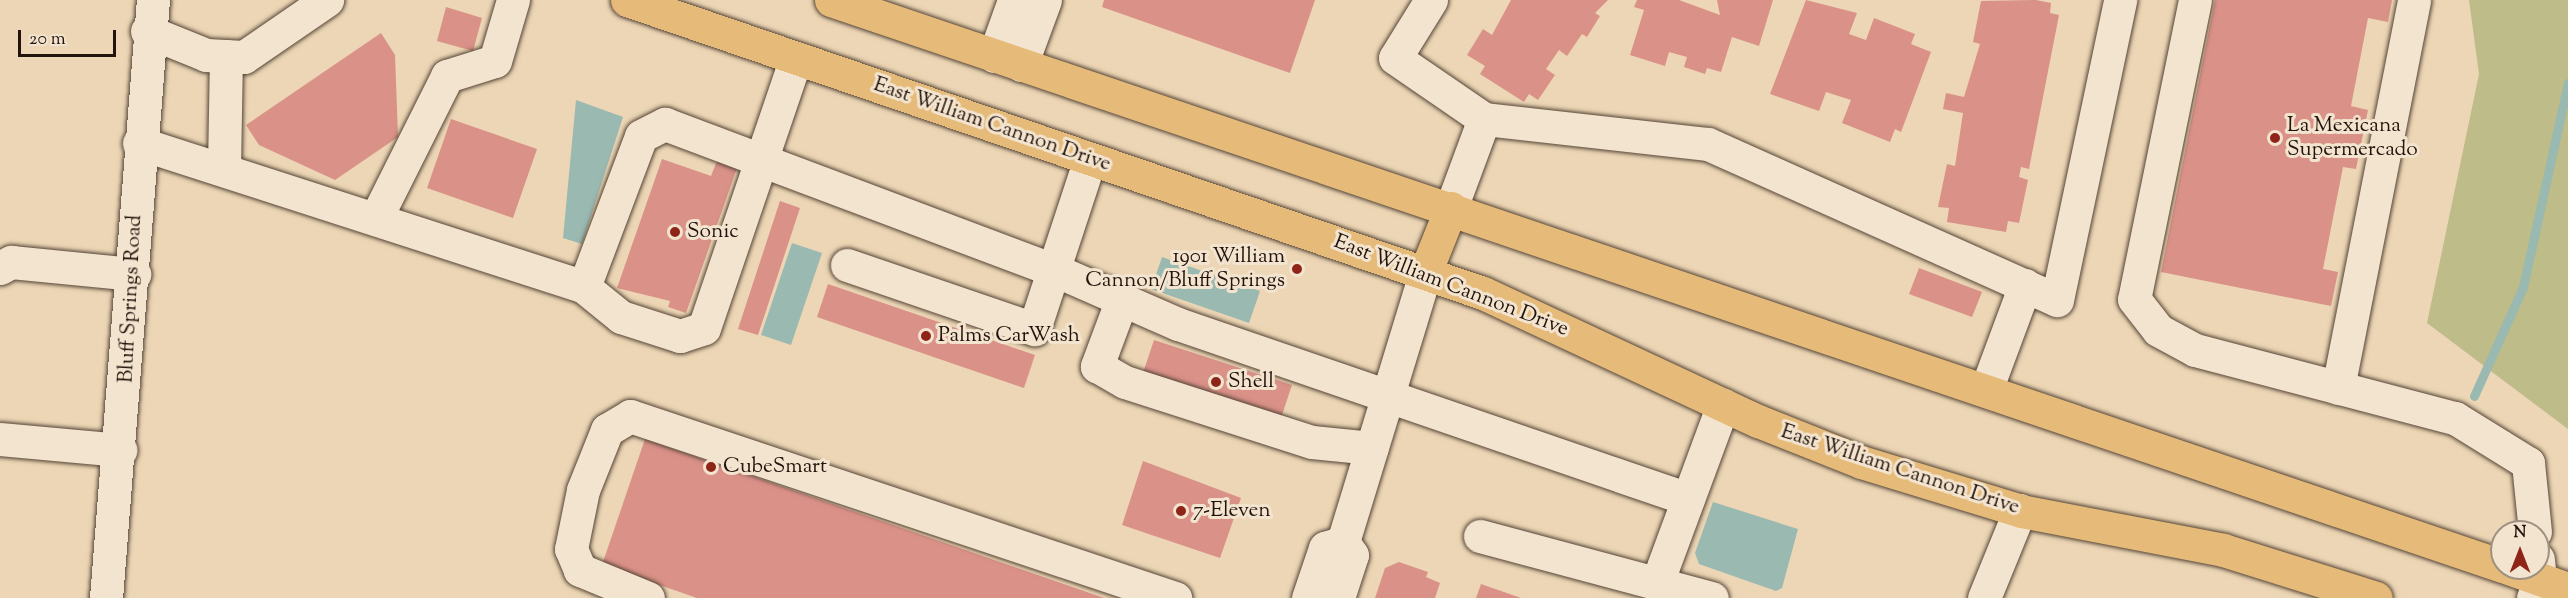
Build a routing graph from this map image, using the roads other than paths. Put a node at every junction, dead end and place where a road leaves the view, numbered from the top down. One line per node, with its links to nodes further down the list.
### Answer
1 (153, 0): 12 (street, Bluff Springs Road)
2 (327, 0): 13 (street)
3 (513, 0): 22 (street)
4 (627, 0): 14 (main road, East William Cannon Drive)
5 (831, 0): 15 (main road)
6 (1014, 0): 15 (street)
7 (1045, 0): 15 (street)
8 (1431, 0): 16 (street)
9 (2120, 0): 28 (street)
10 (2195, 0): 31 (street)
11 (2414, 0): 31 (street)
12 (147, 32): 13 (street); 17 (street, Bluff Springs Road)
13 (226, 56): 20 (street)
14 (796, 58): 18 (street); 19 (main road, East William Cannon Drive)
15 (1008, 60): 21 (main road)
16 (1484, 119): 21 (street); 28 (street)
17 (139, 143): 20 (street); 27 (street, Bluff Springs Road)
18 (763, 158): 25 (street); 29 (street); 29 (street)
19 (1090, 159): 25 (street); 26 (main road, East William Cannon Drive)
20 (224, 169): 22 (street)
21 (1451, 208): 26 (main road); 32 (main road)
22 (376, 218): 29 (street)
23 (847, 265): 25 (street)
24 (0, 268): 27 (street)
25 (1052, 269): 30 (street)
26 (1425, 273): 33 (street); 34 (main road, East William Cannon Drive)
27 (134, 274): 37 (street, Bluff Springs Road)
28 (2025, 285): 32 (street)
29 (584, 287)
30 (1122, 299): 33 (street); 36 (street)
31 (2338, 388): 40 (street)
32 (1986, 390): 43 (main road)
33 (1388, 396): 36 (street); 38 (street)
34 (1722, 405): 38 (street); 39 (main road, East William Cannon Drive)
35 (0, 439): 37 (street)
36 (1372, 448): 42 (street)
37 (121, 450): 45 (street, Bluff Springs Road)
38 (1688, 499): 44 (street)
39 (2020, 510): 51 (street); 52 (main road, East William Cannon Drive)
40 (2534, 520)
41 (1480, 536): 44 (street)
42 (1343, 542): 48 (street); 49 (street)
43 (2490, 562)
44 (1657, 583): 50 (street)
45 (106, 598)
46 (648, 598): 47 (street)
47 (1174, 598)
48 (1308, 598)
49 (1338, 598)
50 (1712, 598)
51 (1984, 598)
52 (2376, 598)

